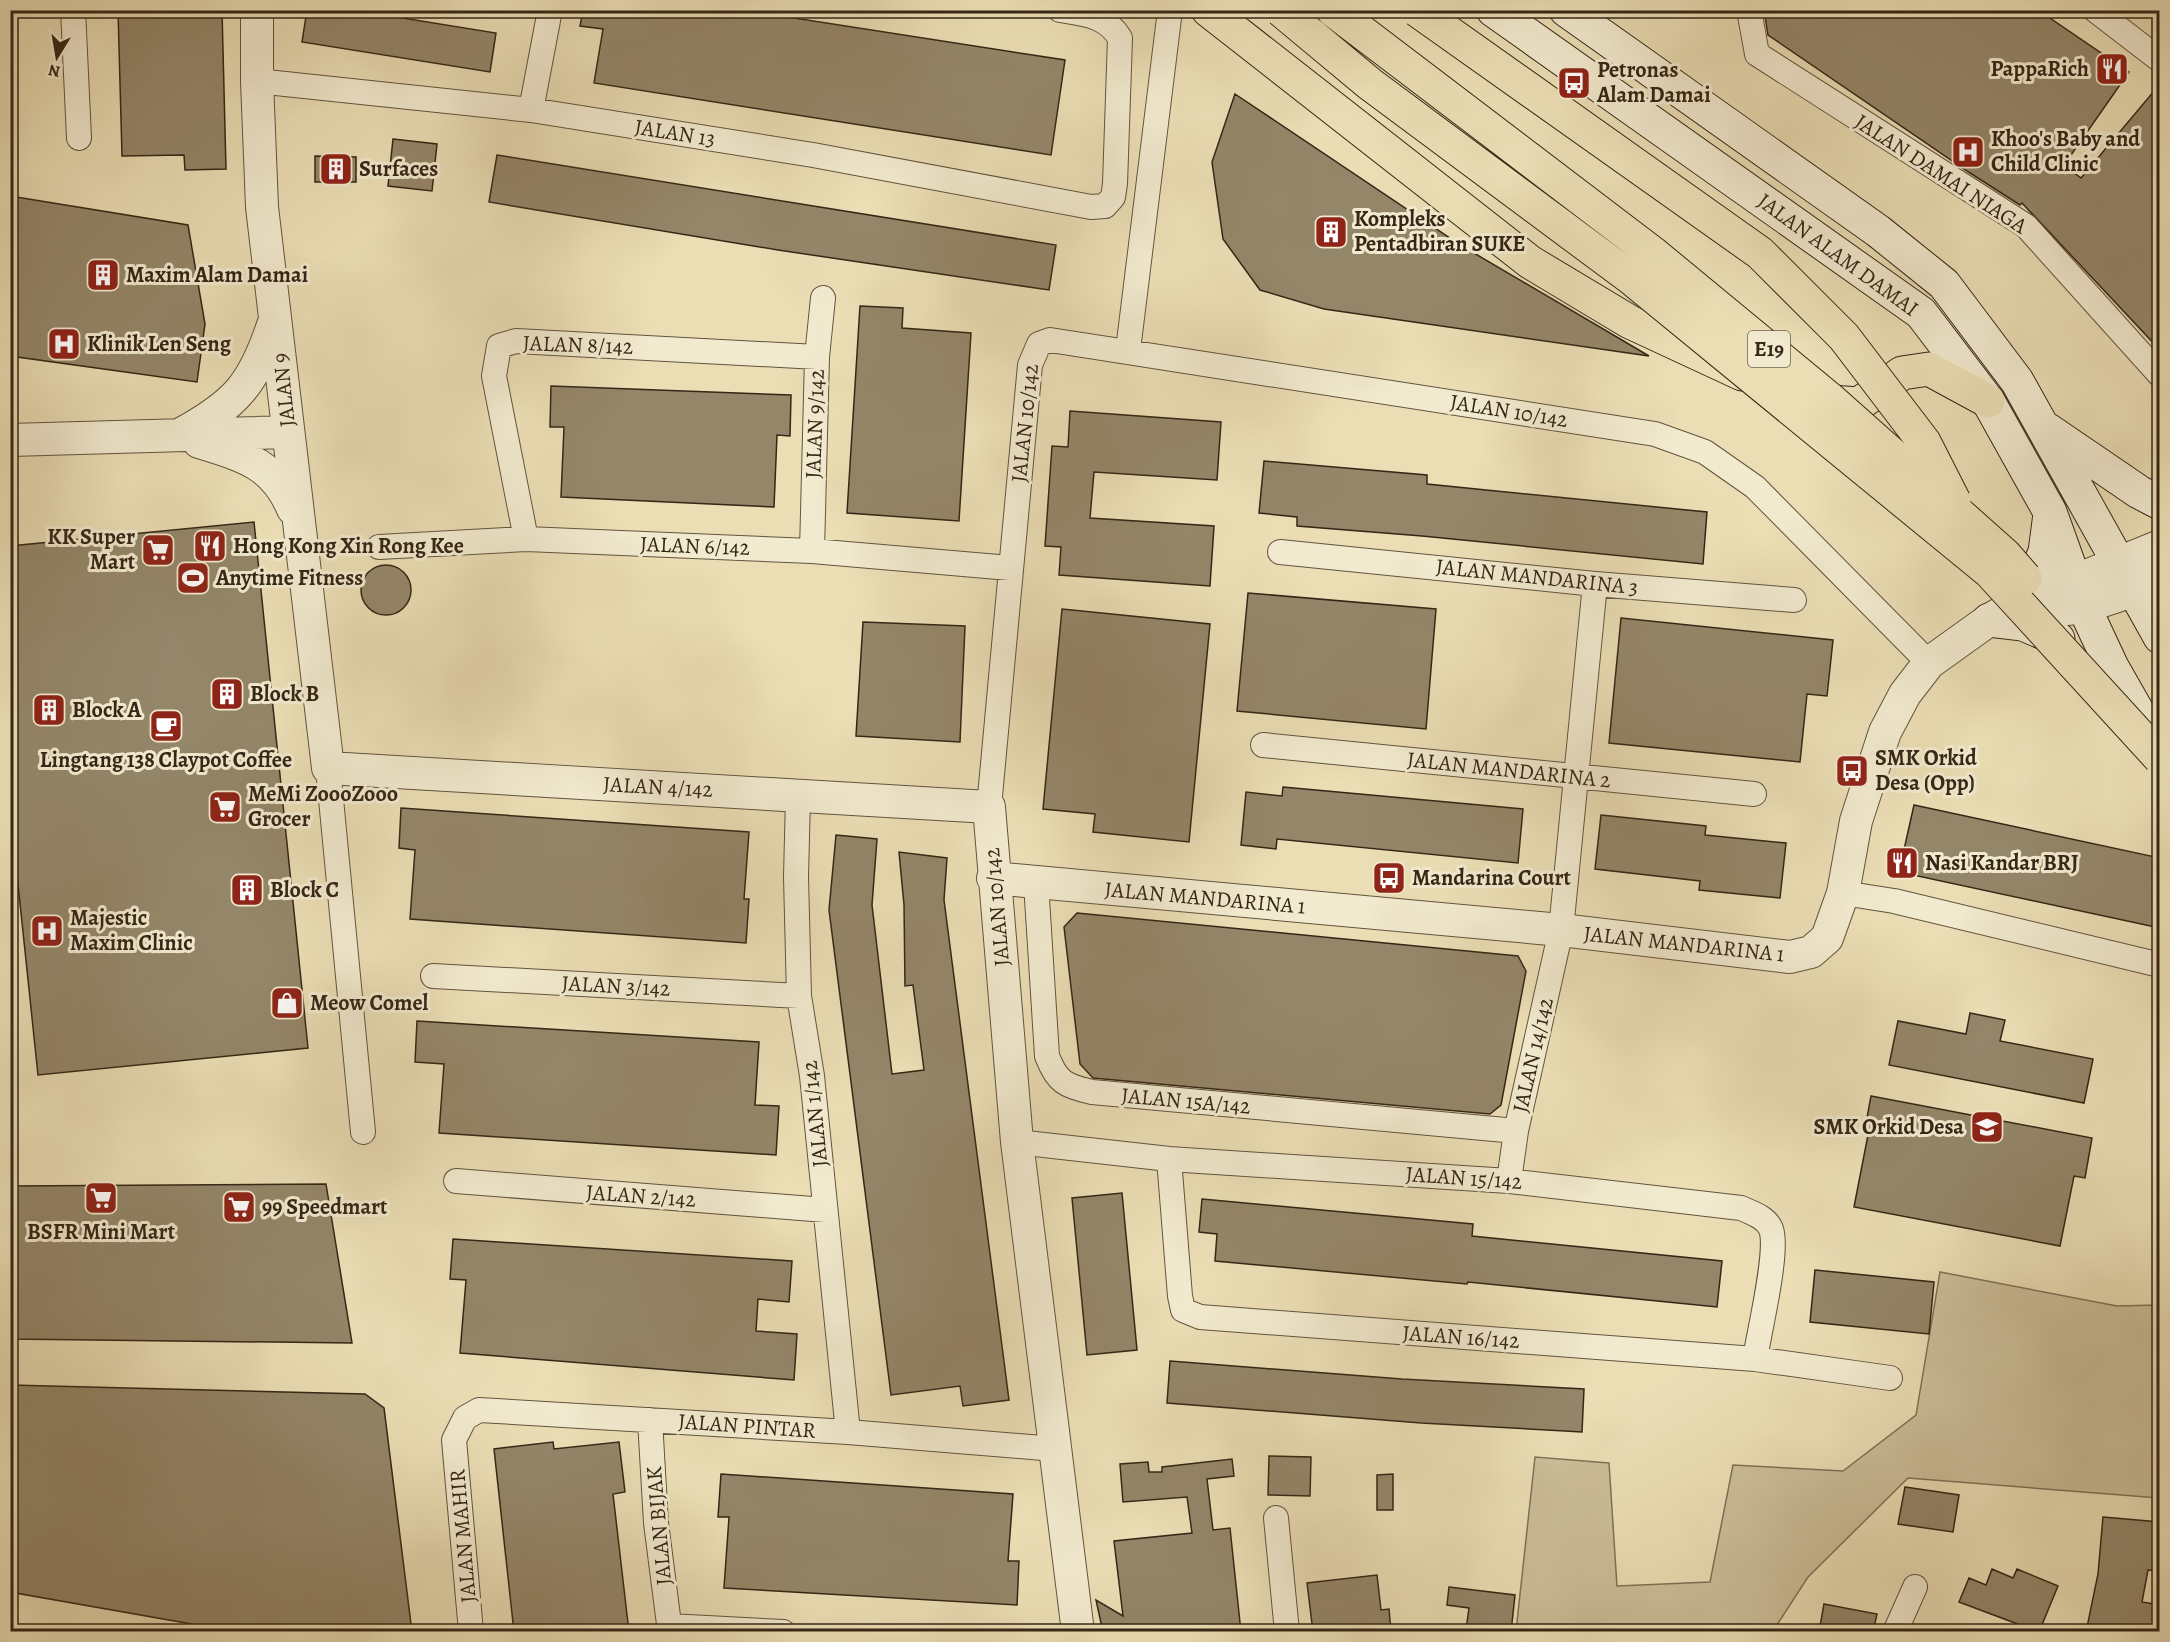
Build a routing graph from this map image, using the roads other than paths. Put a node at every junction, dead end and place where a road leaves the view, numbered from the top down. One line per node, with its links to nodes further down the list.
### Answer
1 (74, 10): 17 (street)
2 (257, 10): 15 (street, JALAN 9)
3 (550, 10): 16 (street)
4 (1060, 10): 16 (street, JALAN 13)
5 (1170, 10): 20 (street)
6 (1208, 10): 23 (highway)
7 (1281, 10): 37 (highway, E19, bridge)
8 (1333, 10): 47 (highway, E19, bridge)
9 (1417, 10): 37 (highway, bridge)
10 (1493, 10): 23 (main road, JALAN ALAM DAMAI)
11 (1566, 10): 24 (main road, JALAN ALAM DAMAI)
12 (1749, 10): 22 (street, JALAN DAMAI NIAGA)
13 (2095, 10): 14 (street)
14 (2160, 60)
15 (257, 81): 16 (street, JALAN 13); 19 (street, JALAN 9)
16 (531, 110)
17 (79, 138)
18 (823, 298): 21 (street, JALAN 9/142)
19 (276, 315): 25 (street, JALAN 9); 26 (street)
20 (1128, 350): 36 (street, JALAN 10/142); 45 (street, JALAN 10/142)
21 (817, 357): 31 (street, JALAN 8/142); 34 (street, JALAN 9/142)
22 (2160, 375)
23 (1988, 401): 29 (main road, JALAN ALAM DAMAI)
24 (2042, 426): 28 (main road); 38 (main road, JALAN ALAM DAMAI)
25 (288, 432): 26 (street); 30 (street, JALAN 9)
26 (179, 435): 27 (street); 30 (street)
27 (10, 440)
28 (2160, 503)
29 (2050, 512): 40 (main road, JALAN ALAM DAMAI); 42 (main road)
30 (299, 524): 51 (street, JALAN 9)
31 (526, 539): 33 (street, JALAN 6/142); 34 (street, JALAN 6/142)
32 (2160, 546): 38 (street)
33 (379, 547)
34 (812, 551): 36 (street, JALAN 6/142)
35 (1280, 552): 39 (street, JALAN MANDARINA 3)
36 (1010, 568): 55 (street, JALAN 10/142)
37 (1990, 572): 50 (highway, E19, bridge)
38 (2138, 578): 40 (street); 44 (main road, JALAN ALAM DAMAI)
39 (1594, 584): 41 (street, JALAN MANDARINA 3); 52 (street, JALAN MANDARINA 1)
40 (2080, 594): 42 (street, JALAN MANDARINA 1); 43 (street, JALAN MANDARINA 1); 46 (main road, JALAN ALAM DAMAI)
41 (1794, 600)
42 (2024, 601): 43 (street, JALAN MANDARINA 1)
43 (1989, 620): 45 (street, JALAN MANDARINA 1); 46 (main road)
44 (2160, 637)
45 (1929, 663): 58 (street, JALAN MANDARINA 1)
46 (2112, 667): 49 (main road, JALAN ALAM DAMAI)
47 (2160, 735)
48 (1263, 745): 52 (street, JALAN MANDARINA 2)
49 (2160, 751)
50 (2160, 758)
51 (328, 768): 54 (street, JALAN 4/142); 64 (street)
52 (1577, 777): 53 (street, JALAN MANDARINA 2); 59 (street, JALAN MANDARINA 1)
53 (1754, 795)
54 (798, 796): 55 (street, JALAN 4/142); 62 (street, JALAN 1/142)
55 (989, 807): 56 (street, JALAN 10/142)
56 (993, 878): 57 (street, JALAN MANDARINA 1); 65 (street, JALAN 10/142)
57 (1036, 883): 59 (street, JALAN MANDARINA 1); 63 (street, JALAN 15A/142)
58 (1843, 893): 59 (street, JALAN MANDARINA 1); 60 (street)
59 (1561, 930): 63 (street, JALAN 14/142)
60 (2160, 965)
61 (433, 976): 62 (street, JALAN 3/142)
62 (800, 996): 69 (street, JALAN 1/142)
63 (1516, 1131): 68 (street, JALAN 14/142)
64 (363, 1132)
65 (1017, 1142): 66 (street, JALAN 15/142); 75 (street, JALAN 10/142)
66 (1169, 1159): 68 (street, JALAN 15/142); 70 (street, JALAN 16/142)
67 (456, 1181): 69 (street, JALAN 2/142)
68 (1509, 1181): 70 (street, JALAN 15/142)
69 (825, 1210): 73 (street, JALAN 1/142)
70 (1755, 1359): 71 (street, JALAN 16/142)
71 (1890, 1378)
72 (650, 1420): 73 (street, JALAN PINTAR); 74 (street, JALAN PINTAR); 78 (street, JALAN BIJAK)
73 (848, 1432): 75 (street, JALAN PINTAR)
74 (454, 1440): 79 (street, JALAN MAHIR)
75 (1055, 1449): 81 (street, JALAN 10/142)
76 (1276, 1518): 82 (street)
77 (1915, 1587): 83 (street)
78 (670, 1629): 80 (street)
79 (471, 1632)
80 (783, 1632)
81 (1078, 1632)
82 (1287, 1632)
83 (1894, 1632)

